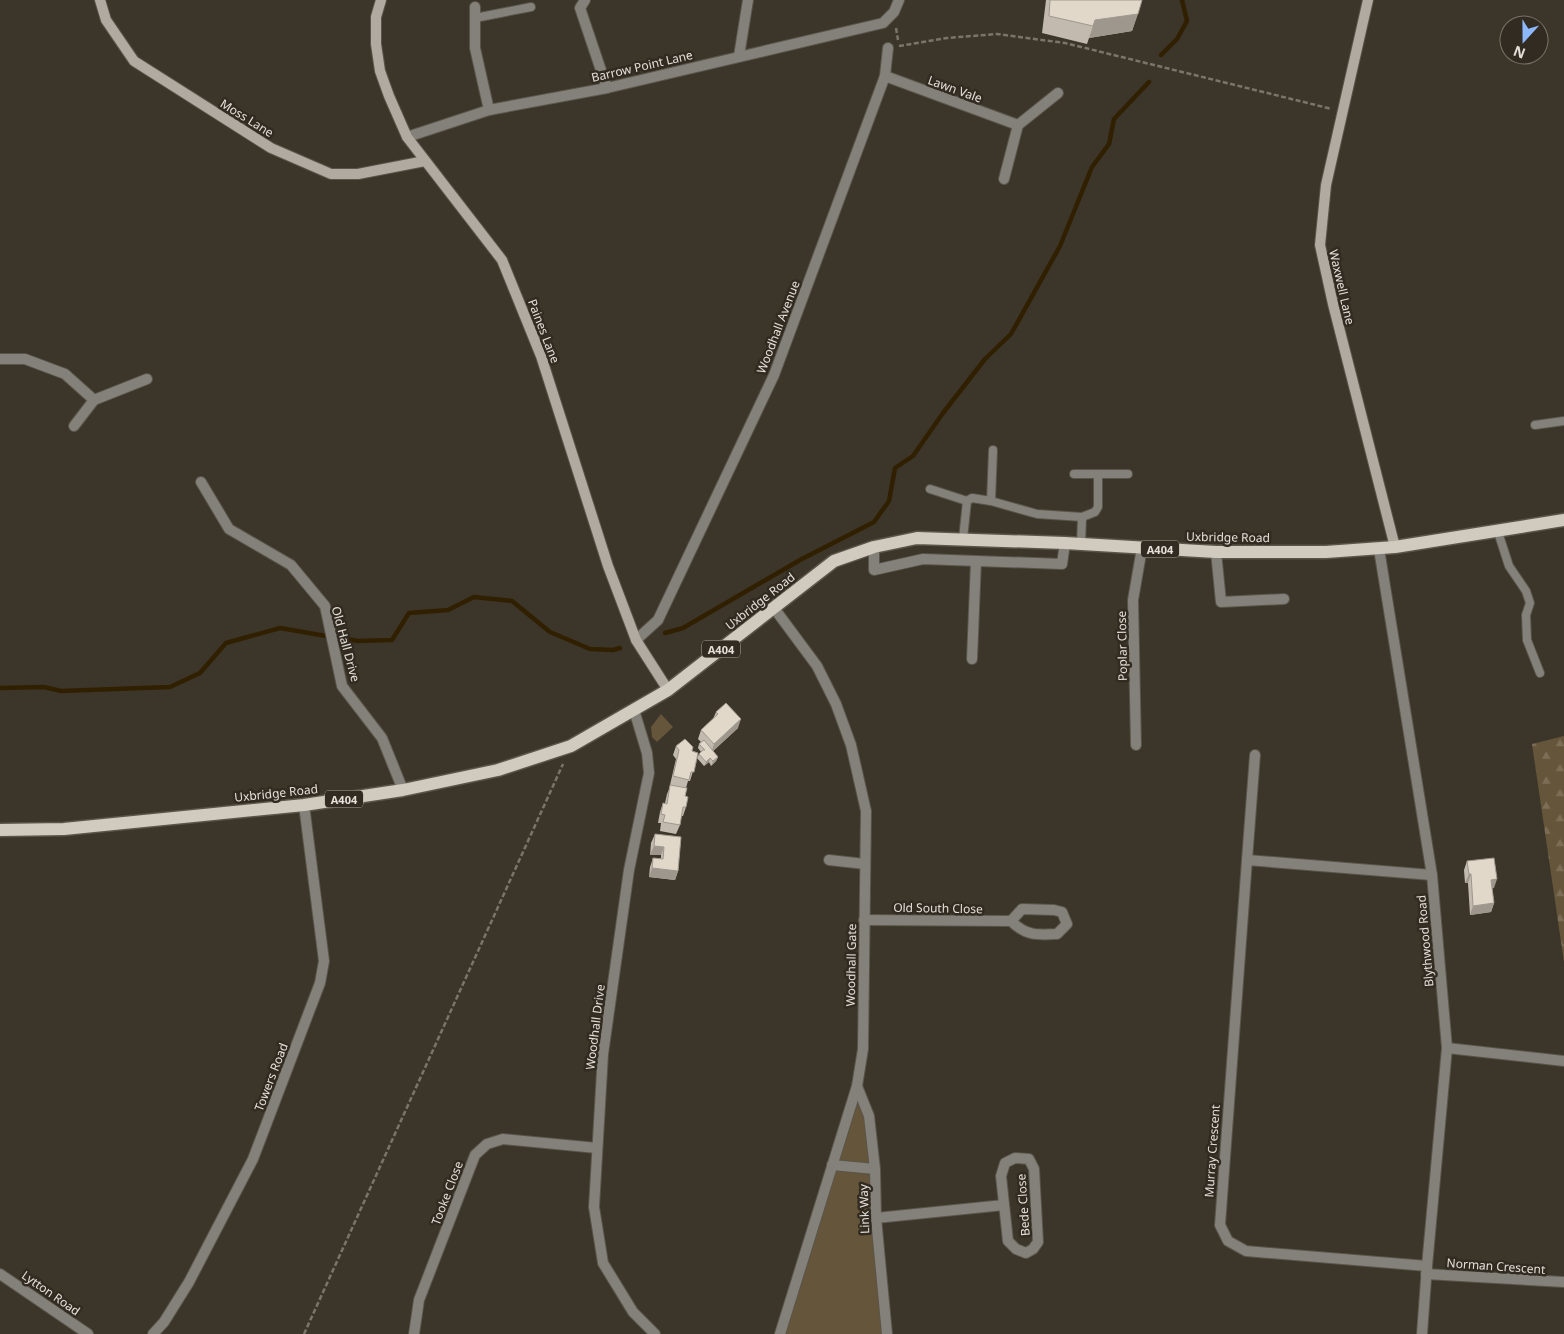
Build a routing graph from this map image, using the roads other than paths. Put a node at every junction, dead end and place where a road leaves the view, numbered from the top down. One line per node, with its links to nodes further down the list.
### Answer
1 (100, 0): 17 (street, Moss Lane)
2 (381, 0): 16 (street, Paines Lane)
3 (585, 0): 12 (street)
4 (748, 0): 10 (street)
5 (899, 0): 10 (street, Barrow Point Lane)
6 (1368, 0): 40 (street, Waxwell Lane)
7 (532, 7): 8 (lane)
8 (475, 12): 14 (street)
9 (888, 48): 11 (street, Woodhall Avenue)
10 (739, 56): 12 (street, Barrow Point Lane)
11 (884, 76): 15 (street, Lawn Vale); 47 (street, Woodhall Avenue)
12 (607, 88): 14 (street, Barrow Point Lane)
13 (1058, 92): 15 (street)
14 (489, 110): 16 (street, Barrow Point Lane)
15 (1018, 124): 18 (street)
16 (408, 137): 17 (street, Paines Lane)
17 (425, 161): 47 (street, Paines Lane)
18 (1004, 180)
19 (0, 358): 21 (street)
20 (147, 379): 21 (street)
21 (94, 400): 24 (street)
22 (1564, 421): 23 (lane)
23 (1535, 425)
24 (74, 426)
25 (993, 450): 32 (lane)
26 (1074, 474): 28 (lane)
27 (1128, 474): 28 (lane)
28 (1098, 475): 33 (lane)
29 (201, 482): 54 (street, Old Hall Drive)
30 (930, 489): 31 (lane)
31 (967, 501): 32 (lane); 36 (lane)
32 (991, 501): 33 (lane)
33 (1082, 517): 38 (lane)
34 (1564, 520): 35 (main road, Uxbridge Road / A404)
35 (1498, 532): 40 (main road, Uxbridge Road / A404); 49 (lane)
36 (963, 539): 37 (main road, Uxbridge Road / A404); 39 (main road, Uxbridge Road / A404)
37 (1065, 543): 38 (main road, Uxbridge Road / A404); 44 (street)
38 (1081, 545): 41 (main road, Uxbridge Road / A404)
39 (874, 547): 44 (street); 46 (main road, Uxbridge Road / A404)
40 (1395, 547): 42 (main road, Uxbridge Road / A404)
41 (1142, 548): 43 (main road, Uxbridge Road / A404); 52 (street, Poplar Close)
42 (1379, 549): 43 (main road, Uxbridge Road / A404); 60 (street, Blythwood Road)
43 (1216, 552): 45 (street)
44 (976, 562): 48 (street)
45 (1284, 598)
46 (774, 608): 50 (main road, Uxbridge Road / A404); 59 (street, Woodhall Gate)
47 (636, 640): 50 (street, Paines Lane)
48 (972, 659)
49 (1540, 673)
50 (668, 690): 51 (main road, Uxbridge Road / A404)
51 (634, 710): 54 (main road, Uxbridge Road / A404); 66 (street, Woodhall Drive)
52 (1136, 745)
53 (1255, 755): 58 (street, Murray Crescent)
54 (403, 790): 55 (main road, Uxbridge Road / A404)
55 (304, 805): 56 (main road, Uxbridge Road / A404); 75 (street, Towers Road)
56 (0, 830)
57 (829, 860): 59 (street)
58 (1247, 860): 60 (street); 71 (street, Murray Crescent)
59 (865, 864): 61 (street, Woodhall Gate)
60 (1432, 875): 63 (street, Blythwood Road)
61 (864, 920): 62 (street, Old South Close); 65 (street, Woodhall Gate)
62 (1011, 921): 62 (street)
63 (1447, 1048): 64 (street); 71 (street, Blythwood Road)
64 (1564, 1061)
65 (857, 1086): 67 (street, Woodhall Gate); 68 (street, Link Way)
66 (597, 1148): 76 (street, Tooke Close); 77 (street, Woodhall Drive)
67 (832, 1165): 68 (street); 78 (street, Woodhall Gate)
68 (876, 1169): 70 (street, Link Way)
69 (1004, 1205): 69 (street, Bede Close); 70 (street, Bede Close)
70 (876, 1218): 79 (street, Link Way)
71 (1426, 1270): 73 (street, Norman Crescent); 80 (street, Blythwood Road)
72 (0, 1274): 74 (street, Lytton Road)
73 (1564, 1282)
74 (88, 1334)
75 (153, 1334)
76 (414, 1334)
77 (655, 1334)
78 (780, 1334)
79 (887, 1334)
80 (1422, 1334)

